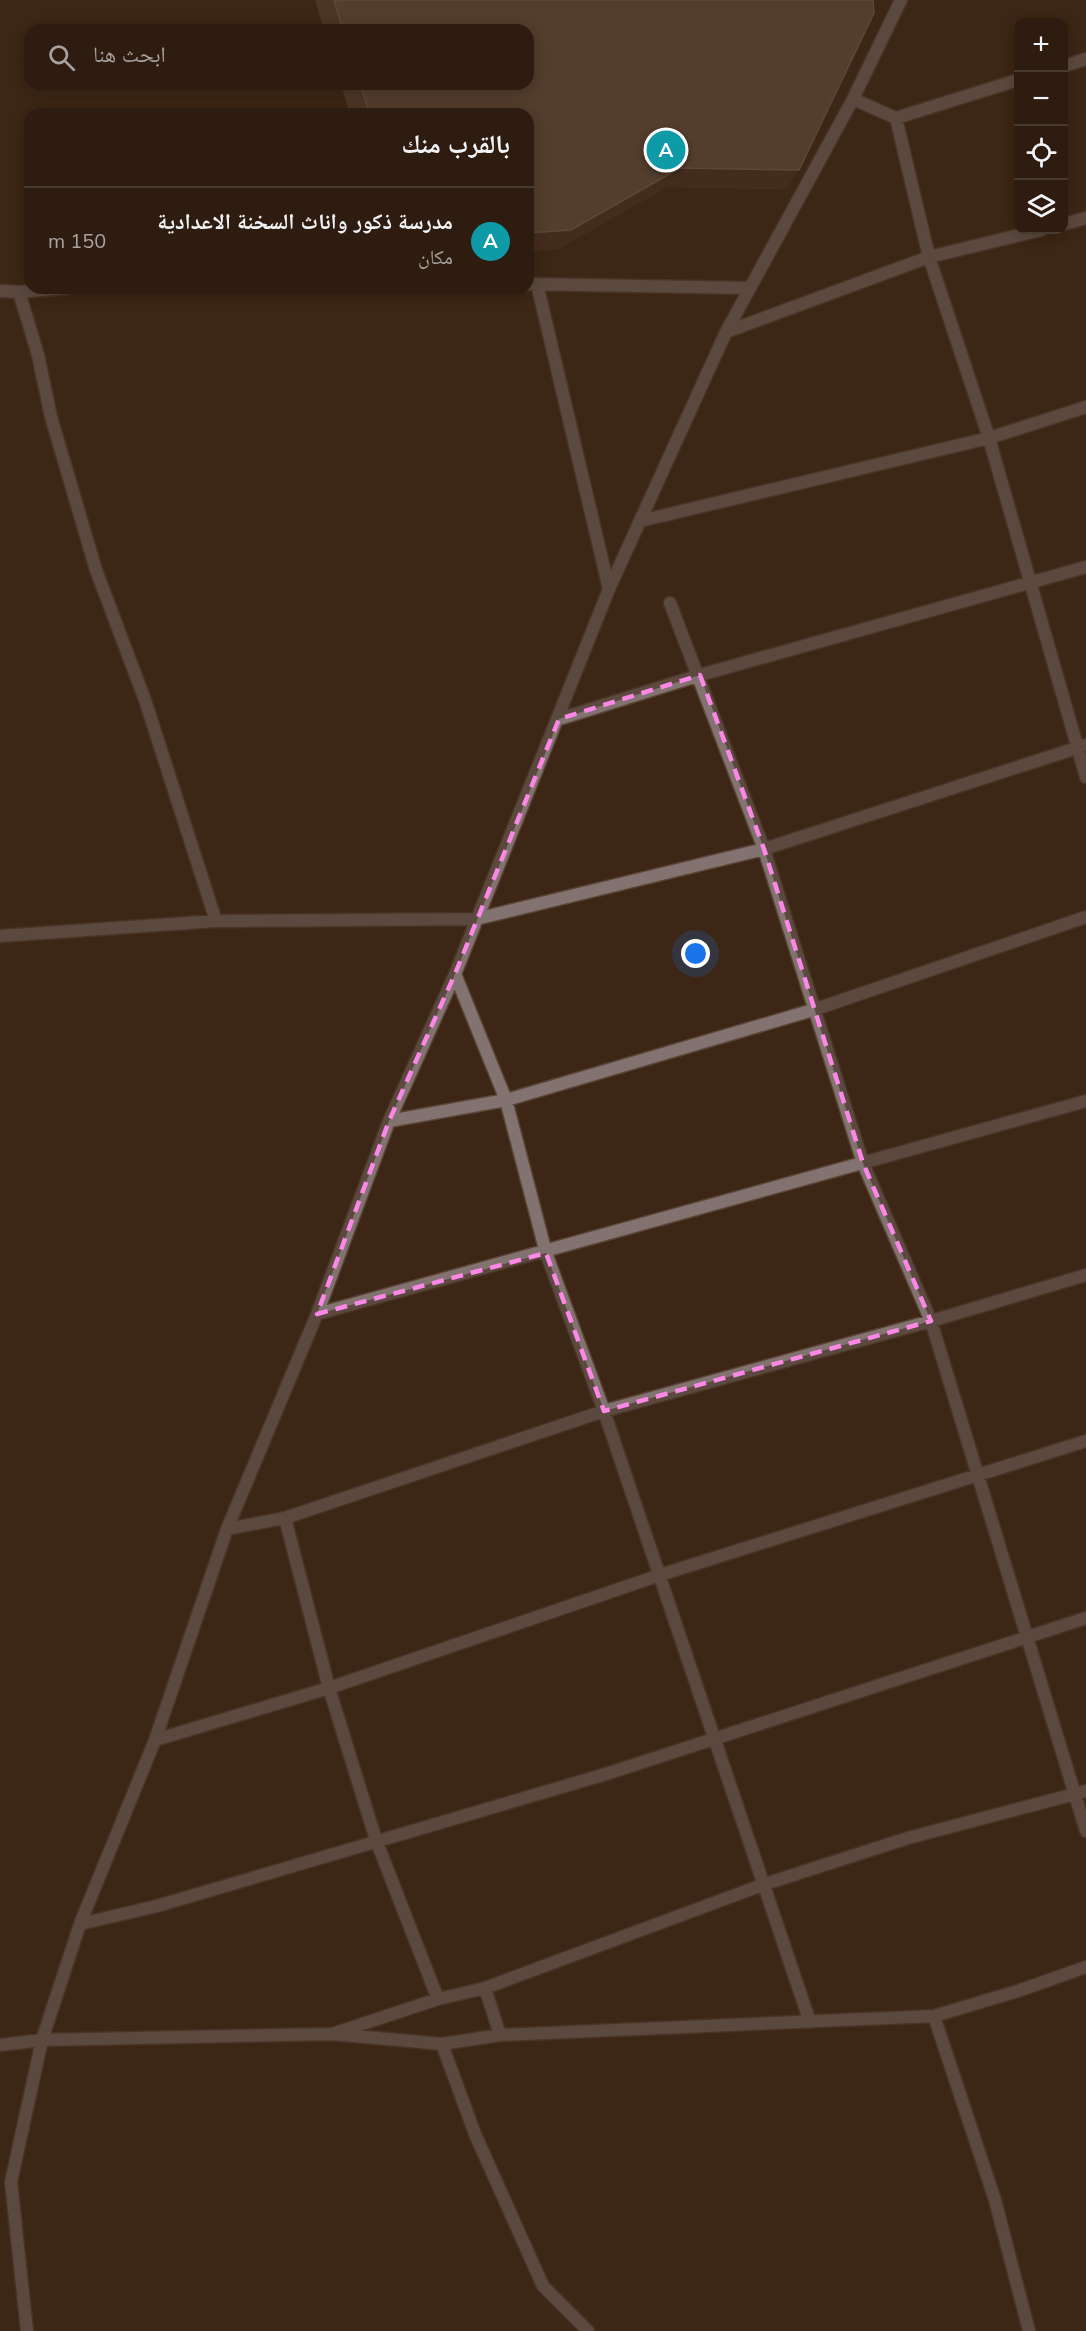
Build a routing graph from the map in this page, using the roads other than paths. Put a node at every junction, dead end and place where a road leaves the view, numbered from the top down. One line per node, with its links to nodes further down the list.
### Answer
1 (902, 0): 5 (street)
2 (1086, 59): 3 (street)
3 (1068, 65)
4 (1014, 81): 6 (street)
5 (854, 99): 6 (street); 13 (street)
6 (896, 118): 10 (street)
7 (1086, 218): 8 (street)
8 (1068, 223)
9 (1024, 234): 10 (street)
10 (929, 257): 17 (street); 19 (street)
11 (534, 284): 13 (street)
12 (534, 288): 23 (street)
13 (749, 288): 17 (street)
14 (0, 291): 15 (street)
15 (19, 292): 16 (street); 32 (street)
16 (24, 292)
17 (726, 332): 20 (street)
18 (1086, 407): 19 (street)
19 (989, 438): 20 (street); 22 (street)
20 (640, 521): 23 (street)
21 (1086, 567): 22 (street)
22 (1029, 584): 25 (street); 27 (street)
23 (609, 589): 26 (street)
24 (670, 603): 25 (street)
25 (700, 675): 26 (street); 29 (street)
26 (559, 719): 31 (street)
27 (1081, 746): 28 (street); 29 (street)
28 (1086, 777)
29 (764, 849): 31 (street); 35 (street)
30 (1086, 917): 35 (street)
31 (476, 919): 32 (street); 34 (street)
32 (216, 921): 33 (street)
33 (0, 936)
34 (455, 974): 36 (street); 38 (street)
35 (813, 1010): 36 (street); 39 (street)
36 (506, 1100): 38 (street); 40 (street)
37 (1086, 1101): 39 (street)
38 (389, 1121): 42 (street)
39 (863, 1163): 40 (street); 43 (street)
40 (546, 1253): 42 (street); 44 (street)
41 (1086, 1275): 43 (street)
42 (317, 1314): 48 (street)
43 (931, 1321): 44 (street); 46 (street)
44 (604, 1411): 47 (street); 49 (street)
45 (1086, 1441): 46 (street)
46 (978, 1477): 49 (street); 51 (street)
47 (285, 1518): 48 (street); 52 (street)
48 (226, 1529): 53 (street)
49 (660, 1575): 52 (street); 54 (street)
50 (1086, 1618): 51 (street)
51 (1026, 1638): 54 (street); 55 (street)
52 (329, 1689): 53 (street); 57 (street)
53 (156, 1740): 59 (street)
54 (714, 1741): 57 (street); 58 (street)
55 (1080, 1793): 56 (street); 58 (street)
56 (1086, 1831)
57 (376, 1840): 59 (street); 62 (street)
58 (762, 1885): 61 (street); 64 (street)
59 (80, 1924): 67 (street)
60 (1086, 1967): 63 (street)
61 (485, 1988): 62 (street); 66 (street)
62 (438, 1999): 65 (street)
63 (934, 2016): 64 (street); 72 (street)
64 (810, 2022): 66 (street)
65 (332, 2034): 67 (street); 68 (street)
66 (500, 2035): 68 (street)
67 (42, 2040): 69 (street); 70 (street)
68 (442, 2044): 71 (street)
69 (0, 2045)
70 (27, 2331)
71 (588, 2331)
72 (1029, 2331)

